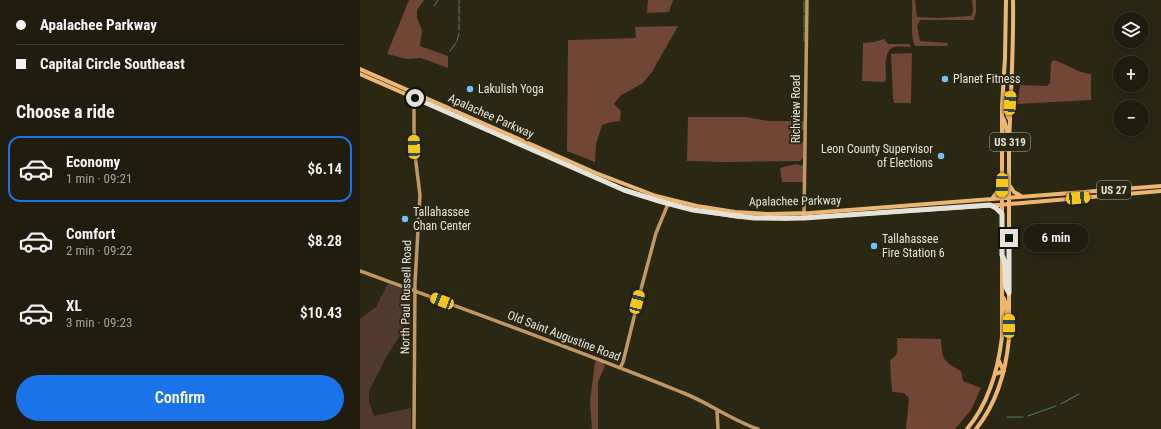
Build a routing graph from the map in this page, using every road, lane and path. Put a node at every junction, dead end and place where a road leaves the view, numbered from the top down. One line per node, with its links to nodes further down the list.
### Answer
1 (806, 0): 40 (street, Richview Road)
2 (1006, 0): 7 (main road, US 319)
3 (1013, 0): 13 (main road, US 319)
4 (360, 69): 5 (main road, Apalachee Parkway / US 27)
5 (370, 73): 6 (main road); 8 (main road, Apalachee Parkway / US 27)
6 (360, 74): 8 (main road, Apalachee Parkway / US 27)
7 (1003, 89): 10 (main road, US 319); 13 (main road)
8 (416, 96): 9 (main road, Apalachee Parkway / US 27); 12 (main road, Apalachee Parkway / US 27); 44 (street, North Paul Russell Road)
9 (463, 115): 11 (main road, Apalachee Parkway / US 27); 12 (main road)
10 (1003, 117): 16 (main road); 17 (main road, US 319)
11 (471, 118): 12 (main road); 14 (main road, Apalachee Parkway / US 27)
12 (464, 120): 15 (main road, Apalachee Parkway / US 27)
13 (1010, 120): 16 (main road, US 319)
14 (499, 130): 15 (main road); 37 (main road, Apalachee Parkway / US 27)
15 (493, 132): 27 (main road, Apalachee Parkway / US 27)
16 (1009, 152): 18 (main road, US 319)
17 (1002, 185): 23 (main road, US 319); 24 (main road)
18 (1010, 186): 21 (main road); 22 (main road, US 319)
19 (1161, 186): 21 (main road, Apalachee Parkway / US 27)
20 (1161, 191): 26 (main road, Apalachee Parkway / US 27)
21 (1022, 196): 22 (main road, Apalachee Parkway / US 27)
22 (1010, 197): 23 (main road, Apalachee Parkway / US 27); 29 (main road, US 319)
23 (1002, 198): 24 (main road, Apalachee Parkway / US 27); 28 (main road, US 319)
24 (992, 199): 25 (main road, Apalachee Parkway / US 27)
25 (949, 202): 31 (main road, Apalachee Parkway / US 27); 33 (main road)
26 (1020, 203): 29 (main road, Apalachee Parkway / US 27); 39 (main road)
27 (668, 204): 41 (main road, Apalachee Parkway / US 27); 52 (street)
28 (1002, 204): 29 (main road, Apalachee Parkway / US 27); 30 (main road, Apalachee Parkway / US 27); 38 (main road, US 319)
29 (1010, 204): 39 (main road, US 319)
30 (990, 205): 33 (main road, Apalachee Parkway / US 27); 38 (main road)
31 (901, 206): 32 (main road, Apalachee Parkway / US 27); 35 (main road)
32 (874, 208): 34 (main road, Apalachee Parkway / US 27); 36 (main road)
33 (945, 208): 35 (main road, Apalachee Parkway / US 27)
34 (859, 209): 36 (main road); 40 (main road, Apalachee Parkway / US 27)
35 (901, 211): 36 (main road, Apalachee Parkway / US 27)
36 (864, 213): 40 (main road, Apalachee Parkway / US 27)
37 (755, 214): 40 (main road, Apalachee Parkway / US 27); 41 (main road)
38 (1002, 214): 42 (main road, US 319)
39 (1010, 215): 45 (main road, US 319)
40 (804, 216): 41 (main road, Apalachee Parkway / US 27)
41 (746, 218)
42 (1002, 255): 45 (main road); 46 (main road, US 319)
43 (360, 271): 44 (street, Old Saint Augustine Road)
44 (415, 291): 52 (street, Old Saint Augustine Road); 56 (street, North Paul Russell Road)
45 (1009, 293): 48 (main road, US 319)
46 (1002, 296): 47 (main road, US 319); 48 (main road)
47 (1002, 325): 49 (main road); 50 (main road, US 319)
48 (1009, 326): 49 (main road, US 319)
49 (1009, 338): 50 (main road); 53 (main road, US 319)
50 (1001, 343): 51 (main road, US 319)
51 (999, 358): 53 (main road); 54 (main road, US 319)
52 (620, 368): 55 (street, Old Saint Augustine Road)
53 (1004, 371): 54 (main road); 60 (main road, US 319)
54 (995, 374): 59 (main road, US 319)
55 (717, 410): 57 (street); 58 (street, Old Saint Augustine Road)
56 (414, 429)
57 (718, 429)
58 (758, 429)
59 (967, 429)
60 (976, 429)

